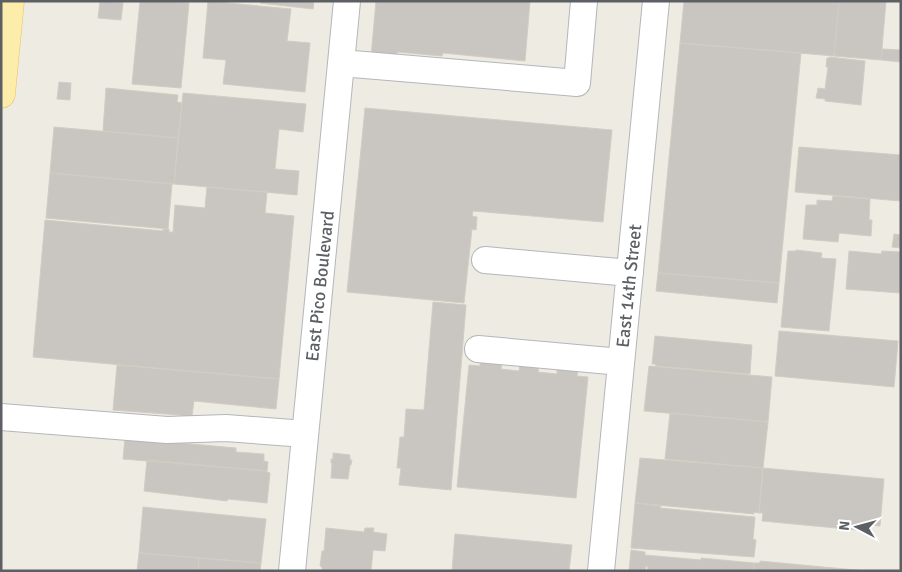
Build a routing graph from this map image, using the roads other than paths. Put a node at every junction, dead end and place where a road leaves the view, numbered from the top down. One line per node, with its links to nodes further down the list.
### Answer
1 (10, 1): 6 (main road)
2 (347, 1): 5 (street, East Pico Boulevard)
3 (584, 1): 5 (street)
4 (656, 1): 8 (street, East 14th Street)
5 (341, 63): 12 (street, East Pico Boulevard)
6 (1, 94)
7 (485, 260): 8 (street)
8 (630, 273): 10 (street, East 14th Street)
9 (478, 349): 10 (street)
10 (621, 362): 14 (street, East 14th Street)
11 (1, 417): 12 (street)
12 (305, 434): 13 (street, East Pico Boulevard)
13 (292, 571)
14 (601, 571)

